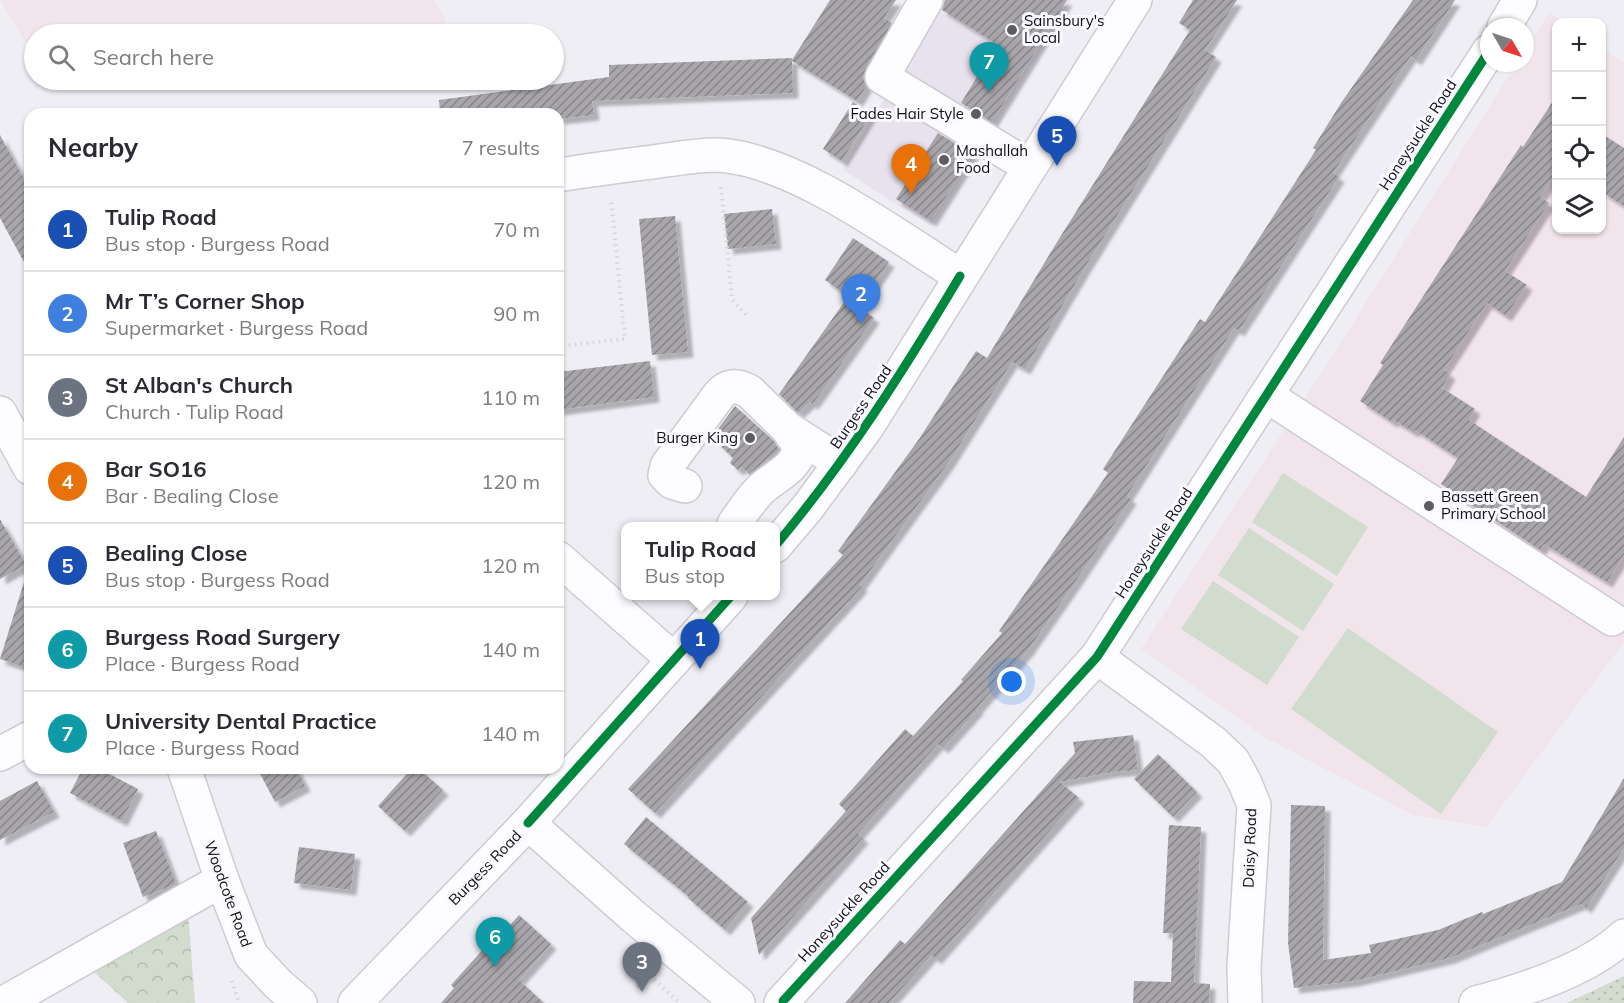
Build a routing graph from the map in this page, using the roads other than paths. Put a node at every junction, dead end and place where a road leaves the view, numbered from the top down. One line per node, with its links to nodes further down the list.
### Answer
1 (926, 0): 6 (street)
2 (1135, 0): 6 (street, Burgess Road)
3 (1520, 0): 4 (street)
4 (1509, 18)
5 (1480, 65): 9 (street, Honeysuckle Road)
6 (1030, 167): 8 (street, Burgess Road)
7 (564, 174): 8 (street)
8 (960, 276): 13 (street, Burgess Road)
9 (1267, 396): 19 (street); 20 (street, Honeysuckle Road)
10 (13, 422): 12 (street)
11 (788, 429): 13 (street); 14 (street); 15 (street)
12 (24, 452)
13 (841, 463): 16 (street, Burgess Road)
14 (685, 486)
15 (735, 522)
16 (780, 540)
17 (564, 563): 21 (street)
18 (727, 600): 21 (street, Burgess Road)
19 (1612, 619)
20 (1097, 657): 32 (street, Honeysuckle Road); 33 (street, Daisy Road)
21 (674, 660): 25 (street, Burgess Road)
22 (24, 741): 23 (street)
23 (0, 754)
24 (186, 774): 26 (street, Woodcote Road)
25 (528, 823): 30 (street, Burgess Road); 31 (street)
26 (222, 880): 28 (street); 29 (street, Woodcote Road)
27 (1624, 936): 34 (street)
28 (4, 1003)
29 (300, 1003)
30 (355, 1003)
31 (738, 1003)
32 (781, 1003)
33 (1245, 1003)
34 (1476, 1003)

